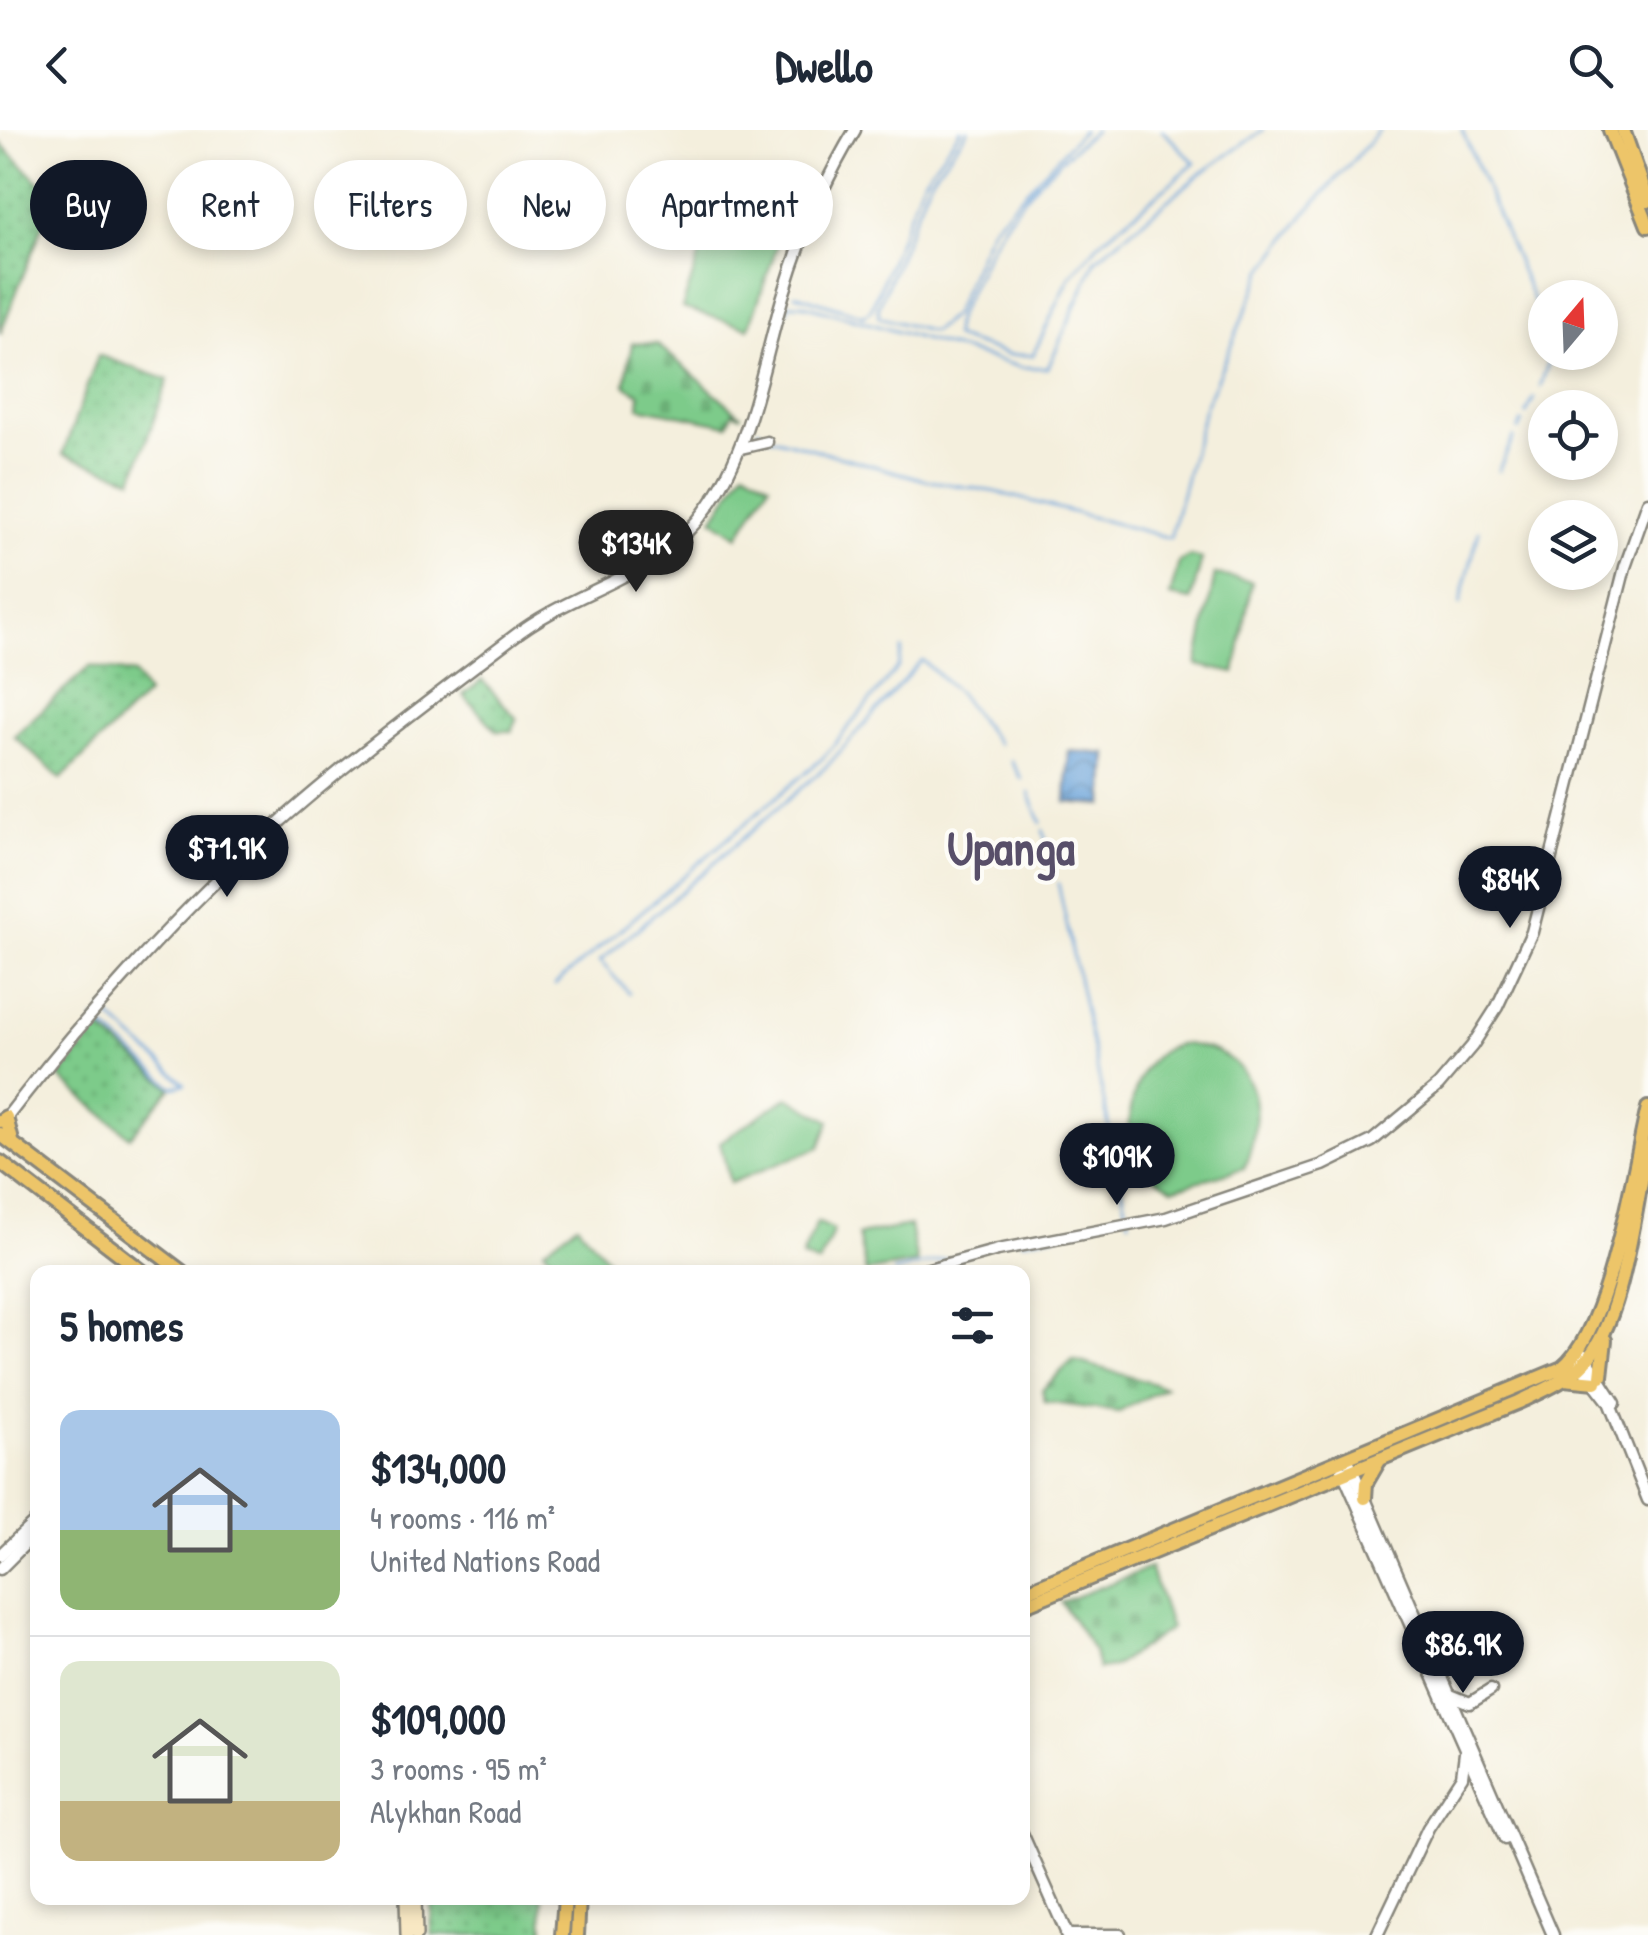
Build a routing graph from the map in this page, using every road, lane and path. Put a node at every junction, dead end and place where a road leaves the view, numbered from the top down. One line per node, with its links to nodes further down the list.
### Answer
1 (855, 130): 7 (street)
2 (1610, 130): 5 (highway)
3 (1623, 130): 4 (highway)
4 (1648, 201)
5 (1648, 226)
6 (767, 442): 7 (street)
7 (741, 448): 10 (street)
8 (1648, 502): 16 (street)
9 (1648, 1108): 18 (highway)
10 (2, 1121): 11 (highway)
11 (6, 1138): 15 (highway)
12 (1648, 1147): 17 (highway)
13 (4, 1167): 14 (highway)
14 (134, 1265)
15 (173, 1265)
16 (943, 1265)
17 (1607, 1322): 18 (highway); 20 (highway)
18 (1581, 1359): 19 (highway); 20 (street); 22 (highway)
19 (1564, 1379): 20 (highway); 21 (highway)
20 (1599, 1379): 24 (street)
21 (1381, 1457): 22 (highway); 23 (highway)
22 (1345, 1465): 23 (street); 29 (highway); 30 (highway); 33 (street)
23 (1365, 1498): 32 (street)
24 (1648, 1500)
25 (30, 1527): 27 (street)
26 (30, 1539): 28 (street)
27 (0, 1555)
28 (0, 1570)
29 (1030, 1590)
30 (1030, 1603)
31 (1491, 1690): 32 (street)
32 (1450, 1694): 33 (street)
33 (1467, 1745): 34 (street); 35 (street); 49 (street)
34 (1462, 1776): 35 (street); 48 (street)
35 (1479, 1781): 49 (street)
36 (1030, 1852): 45 (street)
37 (406, 1905): 41 (main road)
38 (415, 1905): 42 (main road)
39 (564, 1905): 43 (highway)
40 (579, 1905): 44 (highway)
41 (407, 1935)
42 (416, 1935)
43 (562, 1935)
44 (577, 1935)
45 (1066, 1935): 46 (street)
46 (1086, 1935): 47 (street)
47 (1120, 1935)
48 (1377, 1935)
49 (1550, 1935)

